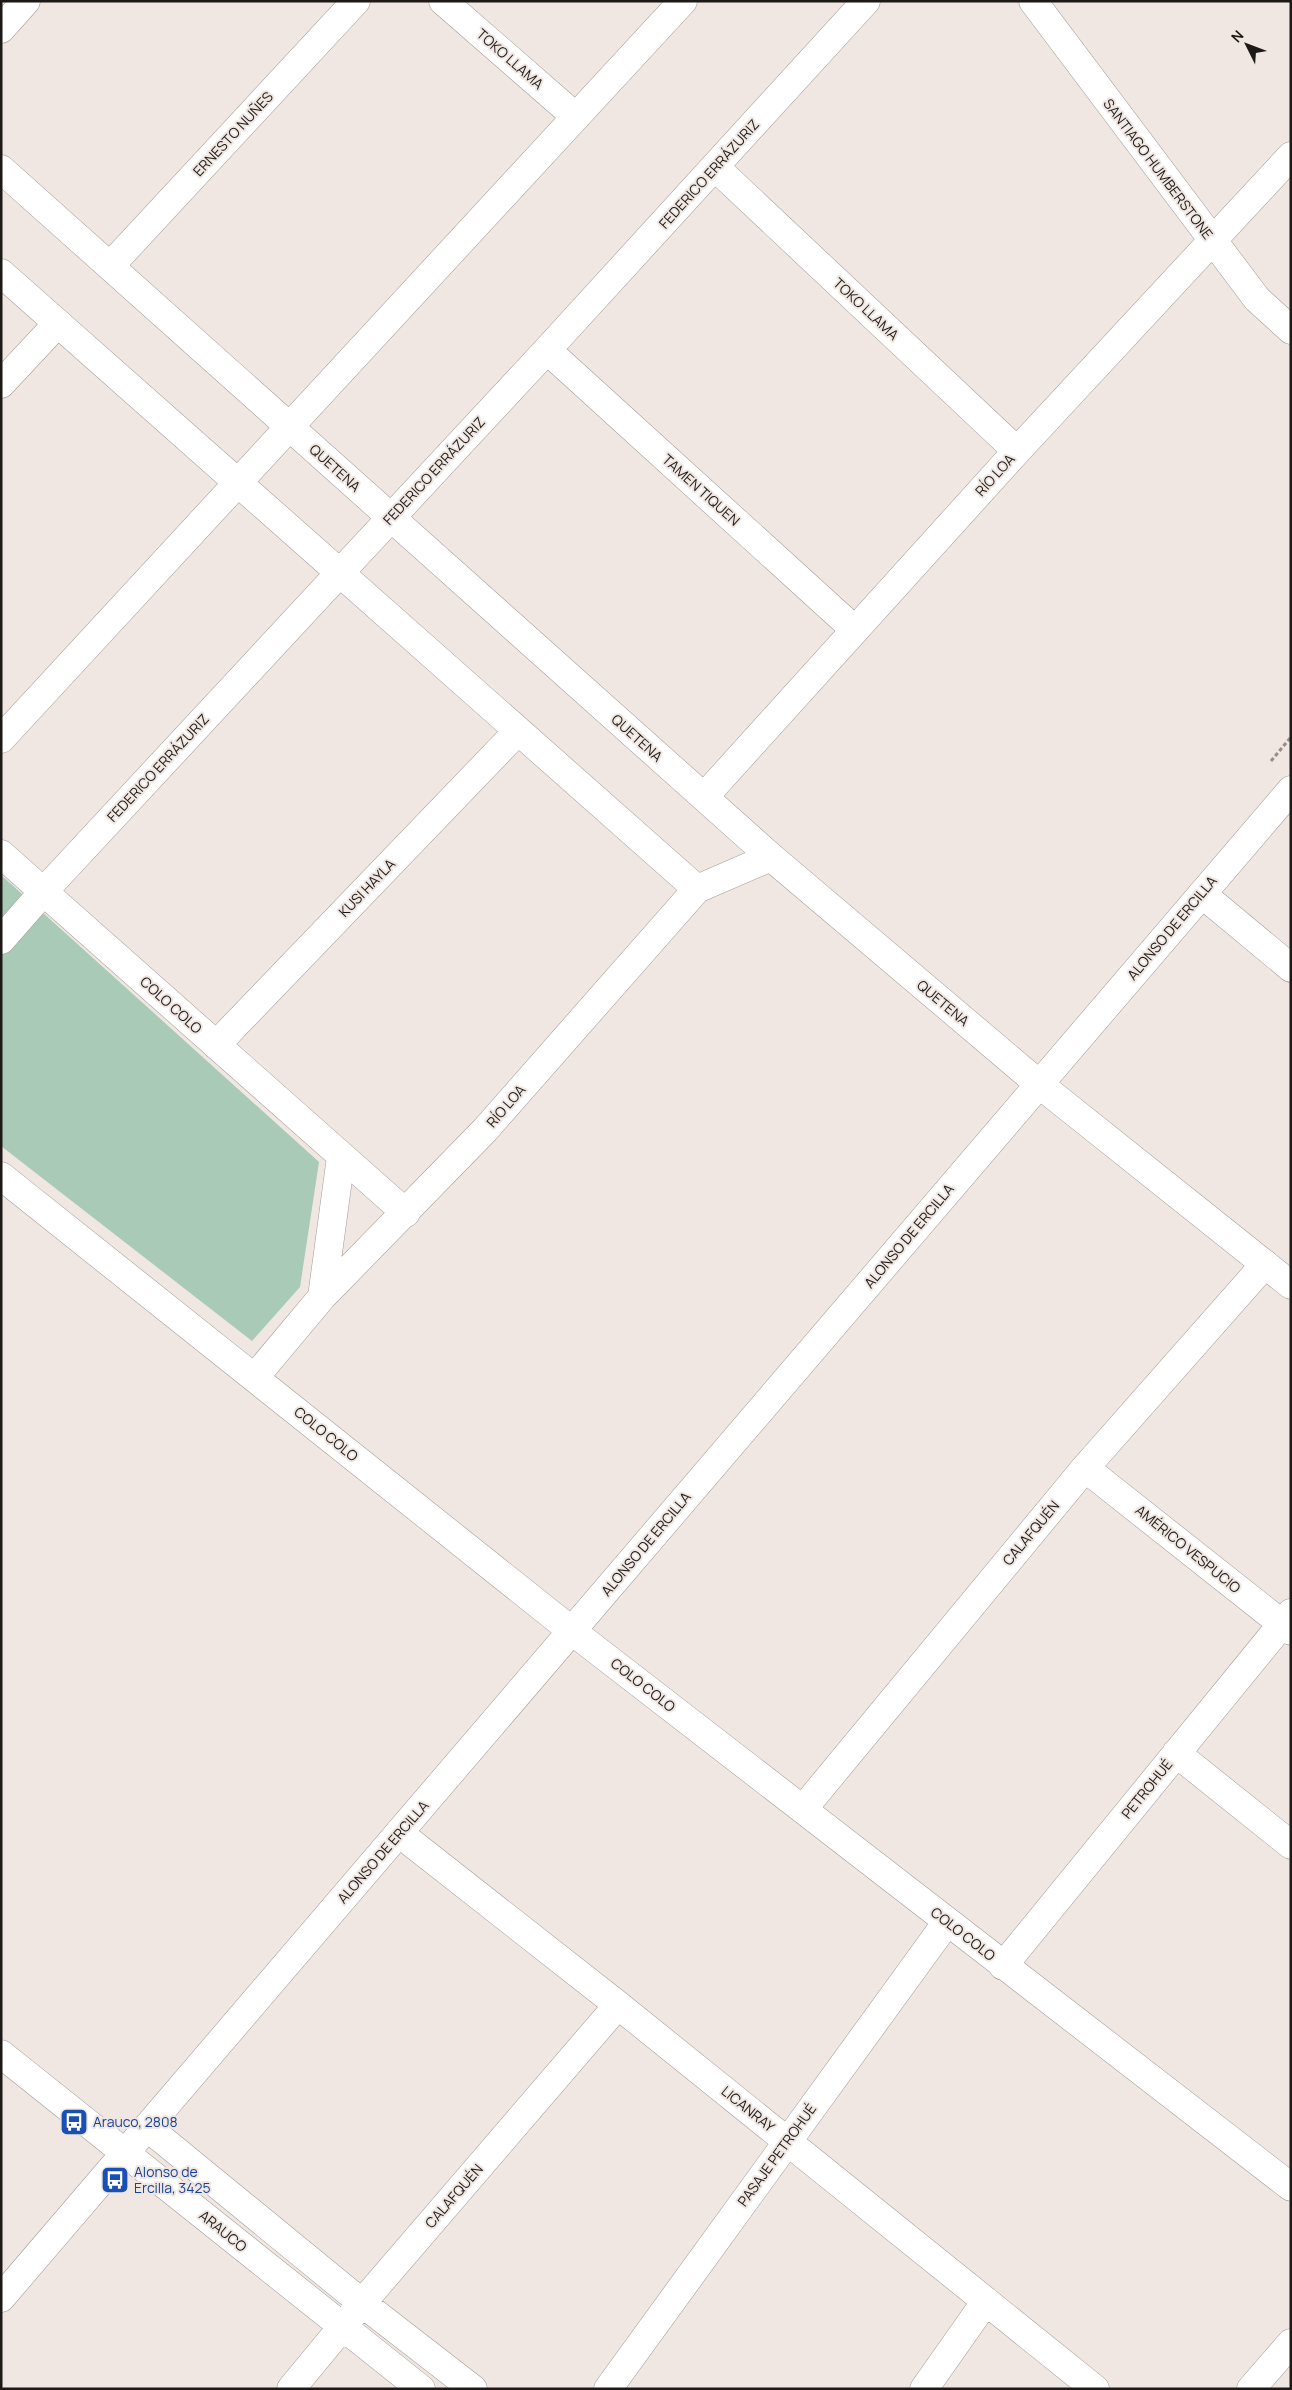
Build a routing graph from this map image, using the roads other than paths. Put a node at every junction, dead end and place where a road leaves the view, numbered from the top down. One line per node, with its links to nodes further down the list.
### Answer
1 (26, 1): 7 (street)
2 (356, 1): 13 (street, ERNESTO NUÑES)
3 (443, 1): 8 (street, TOKO LLAMA)
4 (683, 1): 8 (street)
5 (866, 1): 10 (street, FEDERICO ERRÁZURIZ)
6 (1033, 1): 12 (street, SANTIAGO HUMBERSTONE)
7 (1, 29)
8 (576, 117): 19 (street)
9 (1291, 156): 12 (street, RÍO LOA)
10 (715, 167): 17 (street, FEDERICO ERRÁZURIZ); 20 (street, TOKO LLAMA)
11 (1, 169): 13 (street, QUETENA)
12 (1213, 242): 16 (street, SANTIAGO HUMBERSTONE); 20 (street, RÍO LOA)
13 (110, 266): 19 (street, QUETENA)
14 (1, 273): 15 (street)
15 (58, 323): 18 (street); 21 (street)
16 (1291, 330)
17 (547, 350): 22 (street, FEDERICO ERRÁZURIZ); 24 (street, TAMEN TIQUEN)
18 (1, 384)
19 (289, 427): 21 (street); 22 (street, QUETENA)
20 (1017, 451): 24 (street, RÍO LOA)
21 (238, 482): 23 (street); 26 (street)
22 (391, 518): 23 (street, FEDERICO ERRÁZURIZ); 28 (street, QUETENA)
23 (340, 573): 25 (street); 32 (street, FEDERICO ERRÁZURIZ)
24 (855, 630): 28 (street, RÍO LOA)
25 (518, 730): 31 (street); 36 (street, KUSI HAYLA)
26 (1, 739)
27 (1291, 790): 33 (street, ALONSO DE ERCILLA)
28 (704, 797): 30 (street, QUETENA)
29 (1, 854): 32 (street, COLO COLO)
30 (771, 857): 31 (street, RÍO LOA); 37 (street, QUETENA)
31 (697, 889): 40 (street, RÍO LOA)
32 (44, 891): 34 (street, FEDERICO ERRÁZURIZ); 36 (street, COLO COLO)
33 (1202, 894): 35 (street); 37 (street, ALONSO DE ERCILLA)
34 (1, 940)
35 (1291, 968)
36 (216, 1045): 38 (street, COLO COLO)
37 (1039, 1084): 41 (street, QUETENA); 47 (street, ALONSO DE ERCILLA)
38 (341, 1156): 40 (street, COLO COLO); 43 (street)
39 (1, 1176): 44 (street, COLO COLO)
40 (406, 1213): 43 (street, RÍO LOA)
41 (1265, 1264): 42 (street, QUETENA); 45 (street, CALAFQUÉN)
42 (1291, 1285)
43 (322, 1297): 44 (street, RÍO LOA)
44 (255, 1376): 47 (street, COLO COLO)
45 (1085, 1468): 46 (street, AMÉRICO VESPUCIO); 49 (street, CALAFQUÉN)
46 (1288, 1623): 48 (street, PETROHUÉ)
47 (572, 1631): 49 (street, COLO COLO); 50 (street, ALONSO DE ERCILLA)
48 (1176, 1753): 51 (street); 53 (street, PETROHUÉ)
49 (803, 1809): 52 (street, COLO COLO)
50 (399, 1833): 54 (street, LICANRAY); 56 (street, ALONSO DE ERCILLA)
51 (1291, 1845)
52 (947, 1922): 53 (street, COLO COLO); 57 (street, PASAJE PETROHUÉ)
53 (1004, 1966): 59 (street, COLO COLO)
54 (618, 2005): 57 (street, LICANRAY); 62 (street, CALAFQUÉN)
55 (1, 2054): 58 (street, ARAUCO)
56 (147, 2127): 58 (street, ALONSO DE ERCILLA); 62 (street)
57 (788, 2141): 61 (street, LICANRAY); 68 (street, PASAJE PETROHUÉ)
58 (126, 2153): 60 (street, ALONSO DE ERCILLA); 63 (street, ARAUCO)
59 (1291, 2188)
60 (1, 2298)
61 (986, 2301): 69 (street); 70 (street, LICANRAY)
62 (362, 2303): 63 (street, CALAFQUÉN); 67 (street)
63 (343, 2326): 65 (street, CALAFQUÉN); 66 (street, ARAUCO)
64 (1291, 2343): 71 (street)
65 (291, 2389)
66 (421, 2389)
67 (472, 2389)
68 (608, 2389)
69 (924, 2389)
70 (1095, 2389)
71 (1252, 2389)

